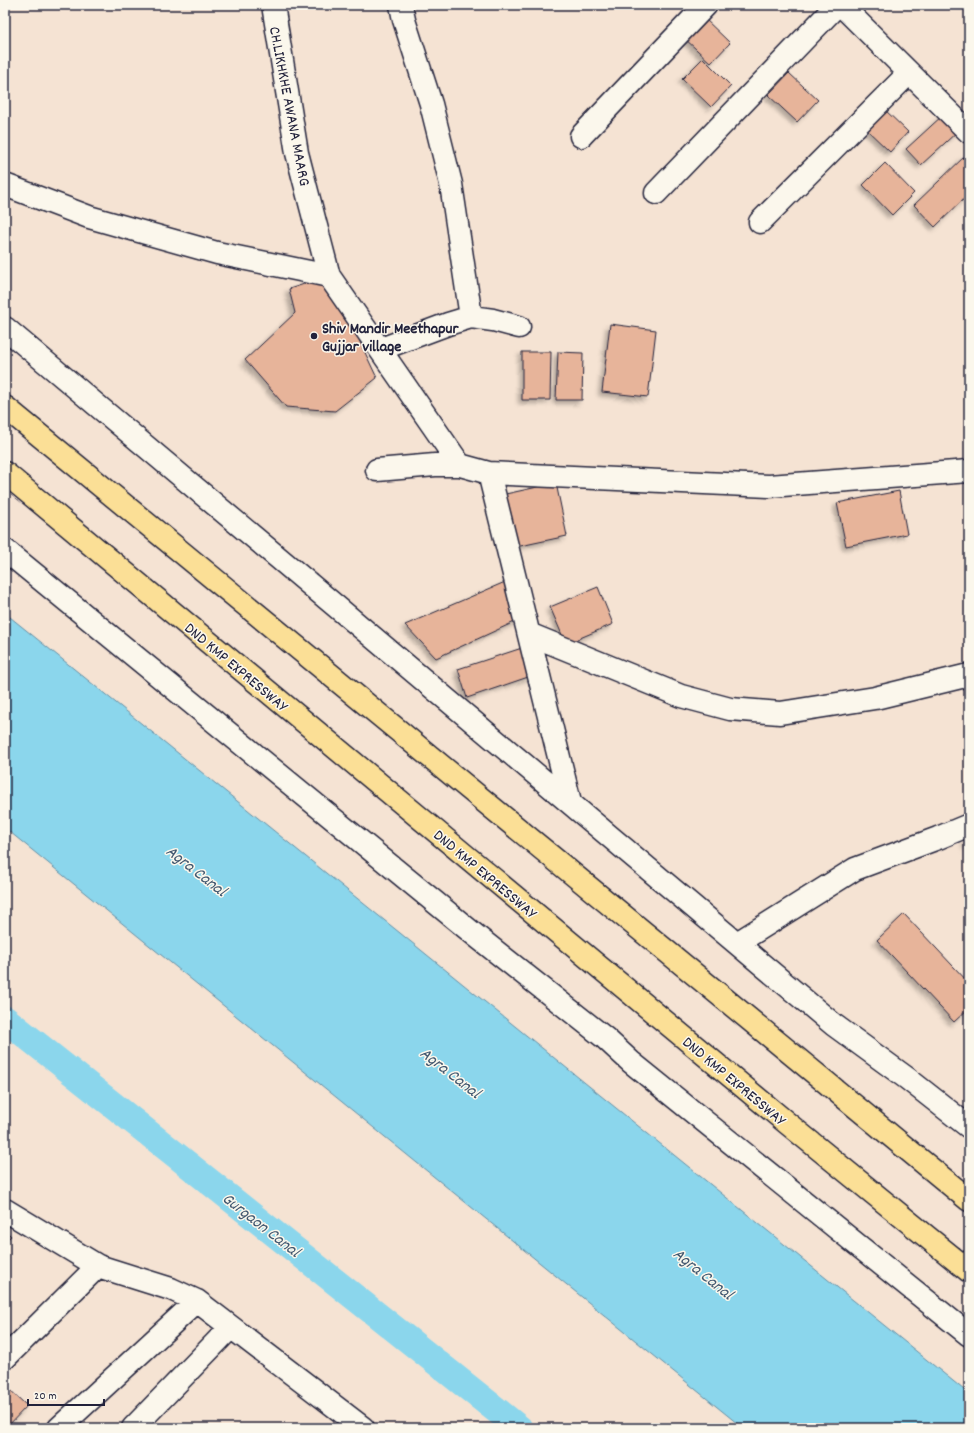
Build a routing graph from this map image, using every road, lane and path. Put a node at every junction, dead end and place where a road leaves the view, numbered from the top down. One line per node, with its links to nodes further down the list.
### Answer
1 (273, 5): 12 (street, CH.LIKHKHE AWANA MAARG)
2 (401, 5): 13 (street)
3 (706, 5): 8 (street)
4 (837, 5): 10 (street)
5 (841, 5): 6 (street)
6 (909, 73): 7 (street); 11 (street)
7 (969, 132)
8 (581, 136)
9 (5, 185): 12 (street)
10 (656, 193)
11 (760, 222)
12 (329, 276): 16 (street)
13 (471, 318): 15 (street); 16 (street)
14 (5, 328): 26 (street)
15 (519, 328)
16 (381, 349): 18 (street)
17 (5, 407): 30 (highway)
18 (460, 465): 19 (street); 22 (street)
19 (377, 470)
20 (969, 471): 22 (street)
21 (5, 473): 33 (highway, DND KMP EXPRESSWAY)
22 (489, 473): 24 (street)
23 (5, 550): 36 (street)
24 (529, 634): 25 (street); 26 (street)
25 (969, 675)
26 (570, 802): 28 (street)
27 (969, 825): 28 (street)
28 (737, 943): 29 (street)
29 (969, 1127)
30 (969, 1200)
31 (5, 1210): 32 (street)
32 (98, 1266): 34 (street); 37 (street)
33 (969, 1271)
34 (197, 1301): 35 (street); 38 (street)
35 (231, 1327): 39 (street); 40 (street)
36 (969, 1335)
37 (5, 1358)
38 (59, 1428)
39 (132, 1428)
40 (363, 1428)

